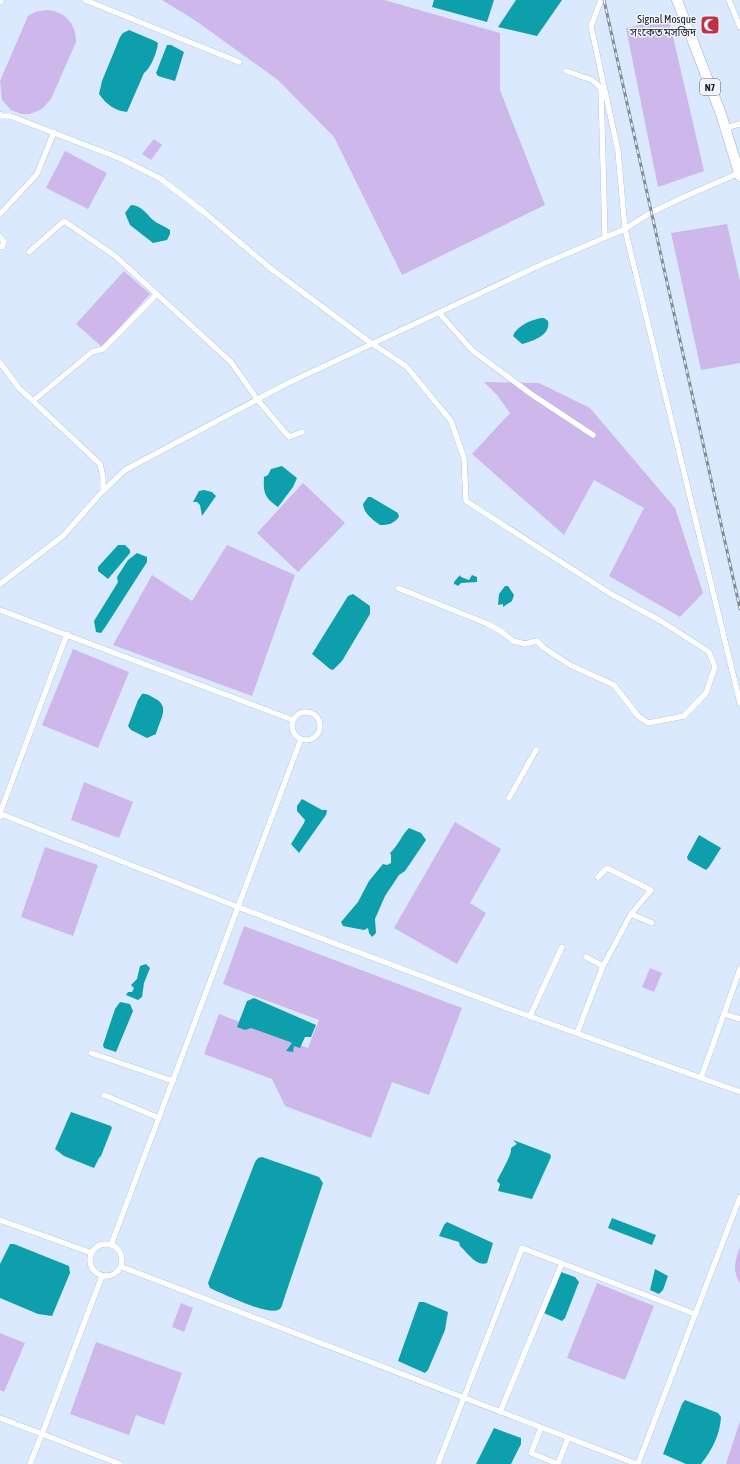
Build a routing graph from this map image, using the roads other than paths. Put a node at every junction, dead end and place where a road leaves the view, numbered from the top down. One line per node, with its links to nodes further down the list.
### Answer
1 (85, 0): 6 (street)
2 (601, 0): 14 (street)
3 (677, 0): 10 (highway, N7)
4 (729, 0): 5 (street)
5 (740, 27)
6 (239, 62)
7 (566, 70): 16 (street)
8 (0, 116): 11 (street)
9 (740, 124): 10 (street)
10 (725, 128): 12 (highway, N7)
11 (54, 132): 13 (street); 21 (street)
12 (740, 174): 14 (street)
13 (0, 214)
14 (624, 229): 16 (street); 32 (street)
15 (0, 237): 17 (street)
16 (605, 237): 20 (street)
17 (2, 247)
18 (29, 252): 19 (street)
19 (157, 294): 23 (street); 24 (street)
20 (439, 313): 21 (street); 26 (street)
21 (371, 343): 23 (street); 29 (street)
22 (0, 363): 24 (street)
23 (257, 399): 25 (street); 27 (street)
24 (33, 401): 27 (street)
25 (302, 432)
26 (593, 435)
27 (104, 490): 28 (street)
28 (0, 584)
29 (398, 588)
30 (0, 610): 31 (street)
31 (67, 634): 33 (street); 37 (street)
32 (740, 703)
33 (293, 720): 34 (street); 34 (street)
34 (301, 739): 39 (street)
35 (536, 750): 36 (street)
36 (509, 798)
37 (0, 815): 39 (street)
38 (598, 877): 40 (street)
39 (238, 907): 47 (street); 52 (street)
40 (631, 914): 41 (street); 44 (street)
41 (652, 923)
42 (562, 947): 47 (street)
43 (586, 957): 44 (street)
44 (603, 966): 49 (street)
45 (740, 969): 46 (street)
46 (724, 1014): 48 (street); 51 (street)
47 (530, 1016): 49 (street)
48 (740, 1019)
49 (577, 1034): 51 (street)
50 (91, 1053): 52 (street)
51 (701, 1078): 53 (street)
52 (173, 1081): 55 (street)
53 (740, 1092)
54 (104, 1095): 55 (street)
55 (159, 1118): 58 (street)
56 (740, 1197): 63 (street)
57 (0, 1220): 59 (street)
58 (111, 1245): 59 (street); 61 (street)
59 (92, 1253): 62 (street)
60 (562, 1263): 63 (street); 64 (street); 65 (street)
61 (122, 1267): 62 (street); 64 (street)
62 (102, 1276): 68 (street)
63 (695, 1314): 74 (street)
64 (464, 1398): 65 (street); 72 (street)
65 (500, 1412): 67 (street)
66 (0, 1418): 68 (street)
67 (541, 1428): 69 (street); 73 (street)
68 (42, 1434): 70 (street); 71 (street)
69 (568, 1438): 73 (street); 74 (street)
70 (30, 1464)
71 (120, 1464)
72 (438, 1464)
73 (558, 1464)
74 (637, 1464)

